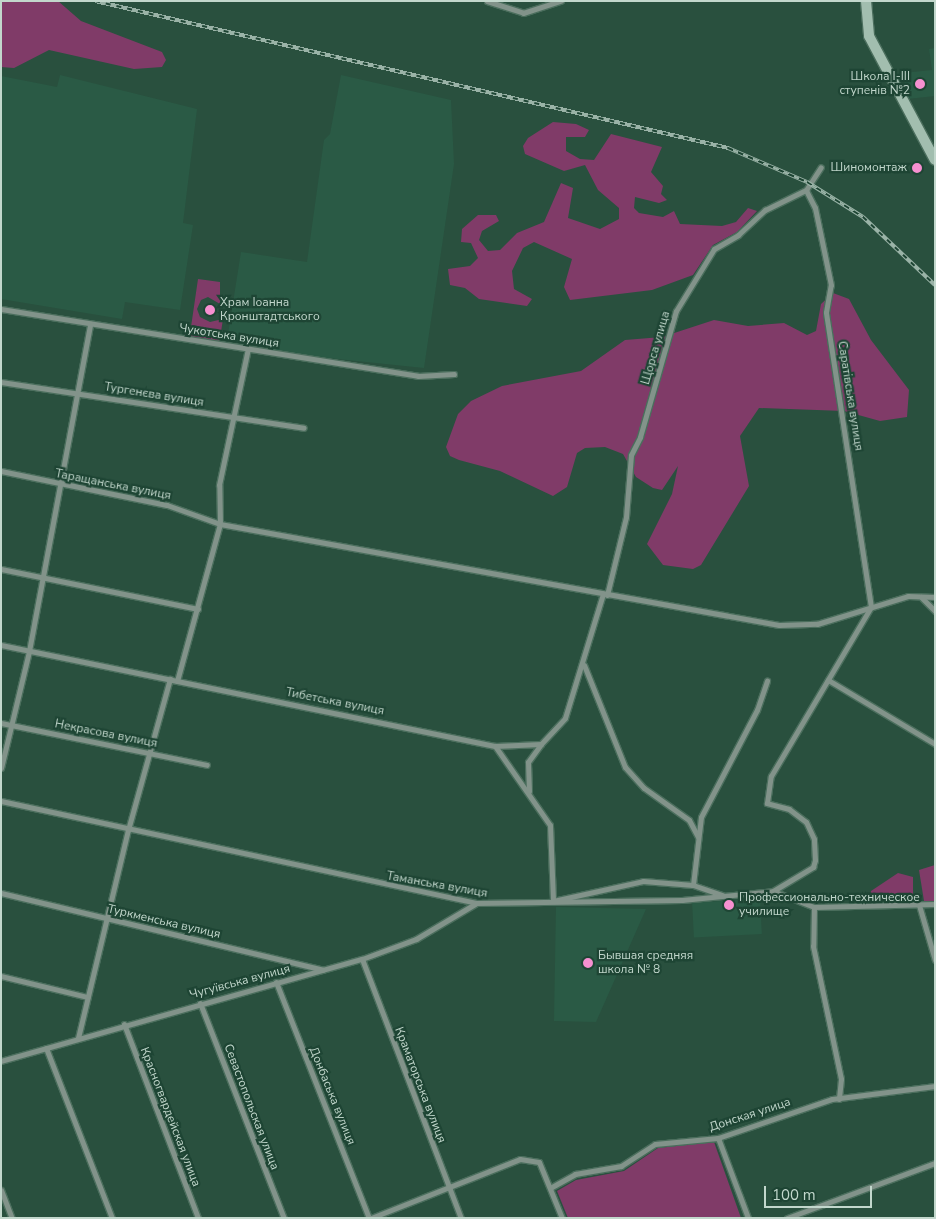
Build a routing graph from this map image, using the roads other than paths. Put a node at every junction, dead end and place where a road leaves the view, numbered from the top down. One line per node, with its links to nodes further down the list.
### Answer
1 (487, 1): 2 (street)
2 (560, 1)
3 (866, 1): 4 (main road)
4 (935, 160)
5 (821, 167): 6 (street)
6 (806, 190): 20 (street, Щорса улица); 23 (street, Саратівська вулиця)
7 (1, 309): 8 (street, Чукотська вулиця)
8 (90, 324): 9 (street, Чукотська вулиця); 12 (street)
9 (248, 349): 10 (street, Чукотська вулиця); 13 (street)
10 (454, 374)
11 (1, 382): 12 (street, Тургенєва вулиця)
12 (76, 393): 13 (street, Тургенєва вулиця); 16 (street)
13 (232, 418): 14 (street, Тургенєва вулиця); 17 (street)
14 (304, 428)
15 (1, 471): 16 (street, Таращанська вулиця)
16 (61, 486): 17 (street, Таращанська вулиця); 19 (street)
17 (220, 524): 20 (street, Таращанська вулиця); 24 (street)
18 (1, 569): 19 (street)
19 (43, 577): 24 (street); 27 (street)
20 (605, 594): 23 (street, Таращанська вулиця); 28 (street, Щорса улица)
21 (921, 596): 22 (street, Таращанська вулиця); 23 (street, Таращанська вулиця); 25 (street)
22 (935, 597)
23 (871, 607): 31 (street)
24 (198, 609): 30 (street)
25 (935, 611)
26 (1, 645): 27 (street, Тибетська вулиця)
27 (29, 651): 29 (street, Тибетська вулиця); 34 (street)
28 (584, 665): 35 (street, Щорса улица); 44 (street)
29 (170, 679): 30 (street, Тибетська вулиця); 38 (street)
30 (177, 680): 37 (street, Тибетська вулиця)
31 (828, 680): 36 (street); 46 (street)
32 (767, 681): 44 (street)
33 (1, 723): 34 (street, Некрасова вулиця)
34 (11, 725): 38 (street, Некрасова вулиця); 40 (street)
35 (541, 744): 37 (street, Тибетська вулиця); 41 (street, Щорса улица)
36 (935, 744)
37 (495, 746): 41 (street)
38 (148, 753): 39 (street, Некрасова вулиця); 43 (street)
39 (207, 765)
40 (1, 768)
41 (529, 791): 49 (street)
42 (1, 802): 43 (street, Таманська вулиця)
43 (128, 830): 50 (street, Таманська вулиця); 54 (street)
44 (698, 837): 45 (street)
45 (693, 885): 48 (street); 49 (street)
46 (773, 891): 48 (street, Таманська вулиця); 53 (street, Таманська вулиця)
47 (1, 894): 54 (street, Туркменська вулиця)
48 (723, 896): 49 (street, Таманська вулиця)
49 (553, 901): 50 (street, Таманська вулиця)
50 (476, 903): 55 (street, Чугуївська вулиця)
51 (935, 904): 52 (street, Таманська вулиця)
52 (920, 905): 53 (street, Таманська вулиця); 56 (street)
53 (814, 907): 67 (street)
54 (106, 918): 57 (street, Туркменська вулиця); 60 (street)
55 (362, 959): 57 (street, Чугуївська вулиця); 70 (street, Краматорська вулиця)
56 (935, 960)
57 (323, 970): 59 (street, Чугуївська вулиця)
58 (1, 976): 60 (street)
59 (276, 982): 61 (street, Чугуївська вулиця); 77 (street, Донбаська вулиця)
60 (87, 997): 63 (street)
61 (200, 1003): 62 (street, Чугуївська вулиця); 76 (street, Севастопольская улица)
62 (124, 1024): 63 (street, Чугуївська вулиця); 75 (street, Красногвардейская улица)
63 (78, 1038): 64 (street, Чугуївська вулиця)
64 (46, 1048): 65 (street, Чугуївська вулиця); 74 (street)
65 (1, 1062)
66 (935, 1086): 67 (street, Донская улица)
67 (839, 1098): 68 (street, Донская улица)
68 (718, 1138): 71 (street, Донская улица); 80 (street)
69 (935, 1163): 81 (street)
70 (448, 1187): 71 (street); 77 (street); 78 (street, Краматорська вулиця)
71 (550, 1188): 79 (street)
72 (1, 1190): 73 (street)
73 (12, 1218)
74 (112, 1218)
75 (198, 1218)
76 (284, 1218)
77 (370, 1218)
78 (461, 1218)
79 (562, 1218)
80 (748, 1218)
81 (787, 1218)

